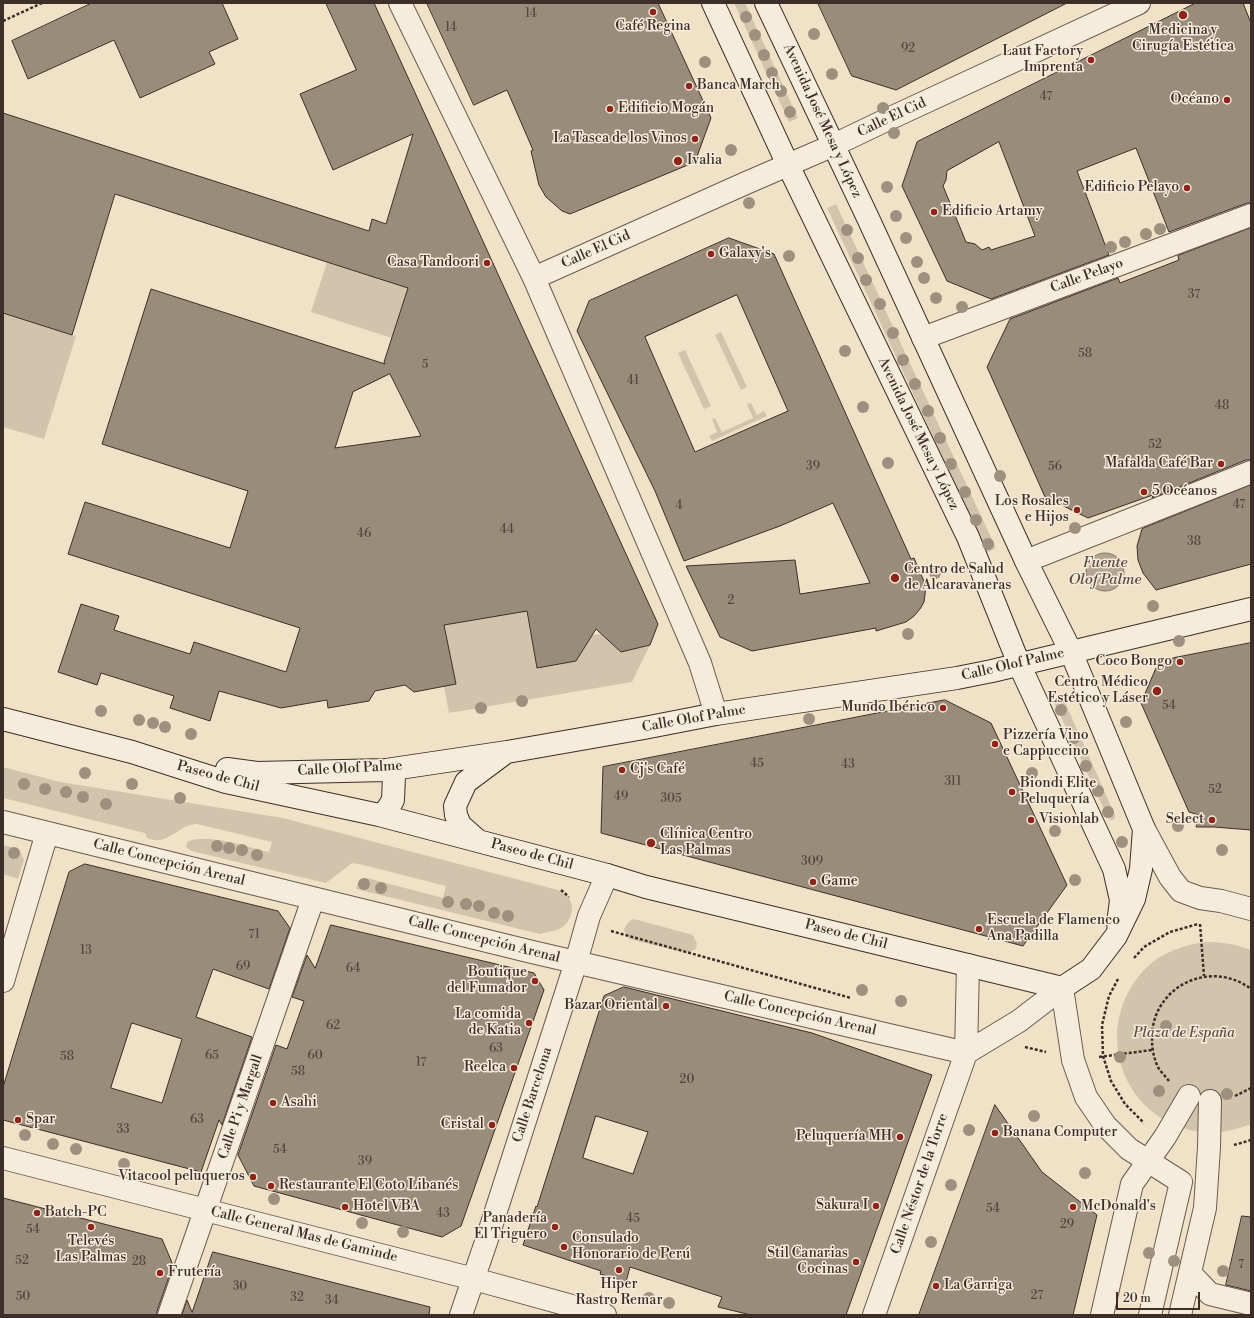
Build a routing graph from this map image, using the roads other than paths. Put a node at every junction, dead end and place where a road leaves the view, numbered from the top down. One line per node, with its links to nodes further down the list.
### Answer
1 (400, 3): 8 (street)
2 (713, 3): 6 (street, Avenida José Mesa y López)
3 (766, 3): 5 (street, Avenida José Mesa y López)
4 (1139, 3): 5 (street, Calle El Cid)
5 (834, 145): 6 (street, Calle El Cid); 9 (street, Avenida José Mesa y López)
6 (788, 165): 8 (street, Calle El Cid); 14 (street, Avenida José Mesa y López)
7 (1251, 215): 9 (street, Calle Pelayo)
8 (534, 278): 15 (street)
9 (923, 338): 11 (street, Avenida José Mesa y López)
10 (1251, 472): 11 (street)
11 (1026, 561): 13 (street, Avenida José Mesa y López)
12 (1251, 609): 13 (street, Calle Olof Palme)
13 (1071, 652): 14 (street, Calle Olof Palme); 22 (street, Avenida José Mesa y López)
14 (1019, 664): 15 (street, Calle Olof Palme); 28 (street, Avenida José Mesa y López)
15 (716, 714): 18 (street, Calle Olof Palme)
16 (3, 718): 17 (street, Paseo de Chil)
17 (132, 752): 19 (street, Calle Olof Palme); 20 (street, Paseo de Chil)
18 (507, 752): 19 (street, Calle Olof Palme); 24 (street)
19 (386, 770): 20 (street)
20 (379, 815): 24 (street, Paseo de Chil)
21 (3, 822): 23 (street, Calle Concepción Arenal)
22 (1144, 829): 27 (street, Avenida José Mesa y López); 28 (street)
23 (47, 833): 26 (street, Calle Concepción Arenal); 31 (street)
24 (476, 840): 25 (street, Paseo de Chil)
25 (607, 875): 29 (street, Calle Barcelona); 30 (street, Paseo de Chil)
26 (313, 899): 29 (street, Calle Concepción Arenal); 38 (street, Calle Pi y Margall)
27 (1251, 909)
28 (1116, 936): 32 (street)
29 (576, 962): 33 (street, Calle Concepción Arenal); 40 (street, Calle Barcelona)
30 (968, 965): 32 (street, Paseo de Chil); 33 (street, Calle Néstor de la Torre)
31 (3, 982)
32 (1062, 988): 33 (street); 37 (street)
33 (966, 1053): 45 (street, Calle Néstor de la Torre)
34 (1189, 1096): 37 (street)
35 (1210, 1101): 39 (street)
36 (3, 1158): 38 (street, Calle General Mas de Gaminde)
37 (1148, 1160): 46 (street); 47 (street)
38 (205, 1210): 40 (street, Calle General Mas de Gaminde); 42 (street, Calle Pi y Margall)
39 (1190, 1273): 41 (street); 48 (street)
40 (474, 1279): 43 (street, Calle Barcelona); 44 (street, Calle General Mas de Gaminde)
41 (1251, 1304)
42 (169, 1315)
43 (461, 1315)
44 (605, 1315)
45 (874, 1315)
46 (1102, 1315)
47 (1150, 1315)
48 (1180, 1315)

